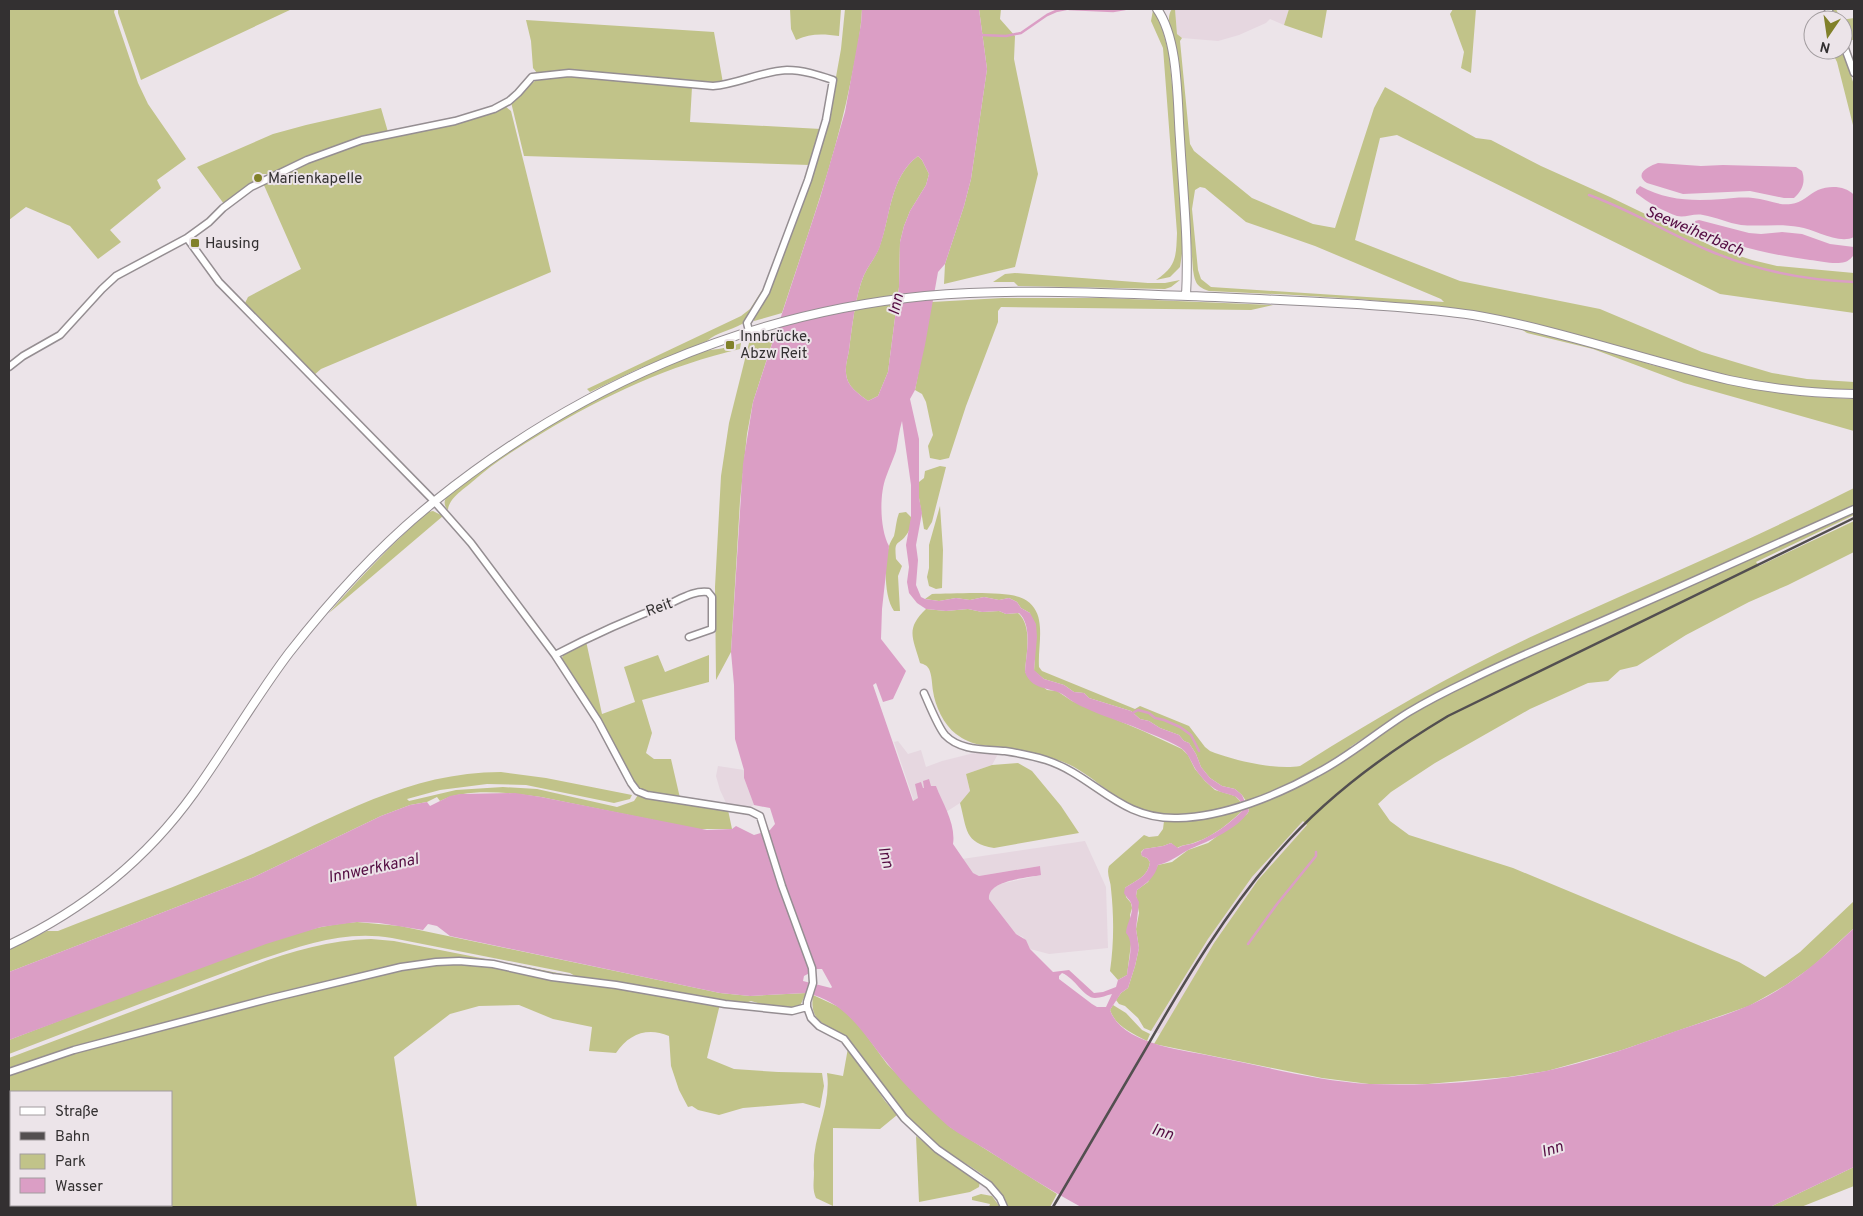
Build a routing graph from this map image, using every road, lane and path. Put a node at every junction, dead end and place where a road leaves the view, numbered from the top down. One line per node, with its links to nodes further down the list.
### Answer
1 (1157, 9): 5 (street)
2 (1849, 60): 3 (street)
3 (1854, 73)
4 (188, 238): 6 (street); 7 (street); 9 (street)
5 (1186, 296): 6 (street); 8 (street)
6 (749, 330): 9 (street)
7 (9, 367)
8 (1854, 394)
9 (434, 501): 12 (street); 14 (street)
10 (1854, 509): 13 (street)
11 (689, 637): 12 (street, Reit)
12 (555, 655): 15 (street)
13 (924, 693)
14 (9, 945)
15 (807, 1008): 16 (street); 17 (street)
16 (9, 1072)
17 (1004, 1207)

